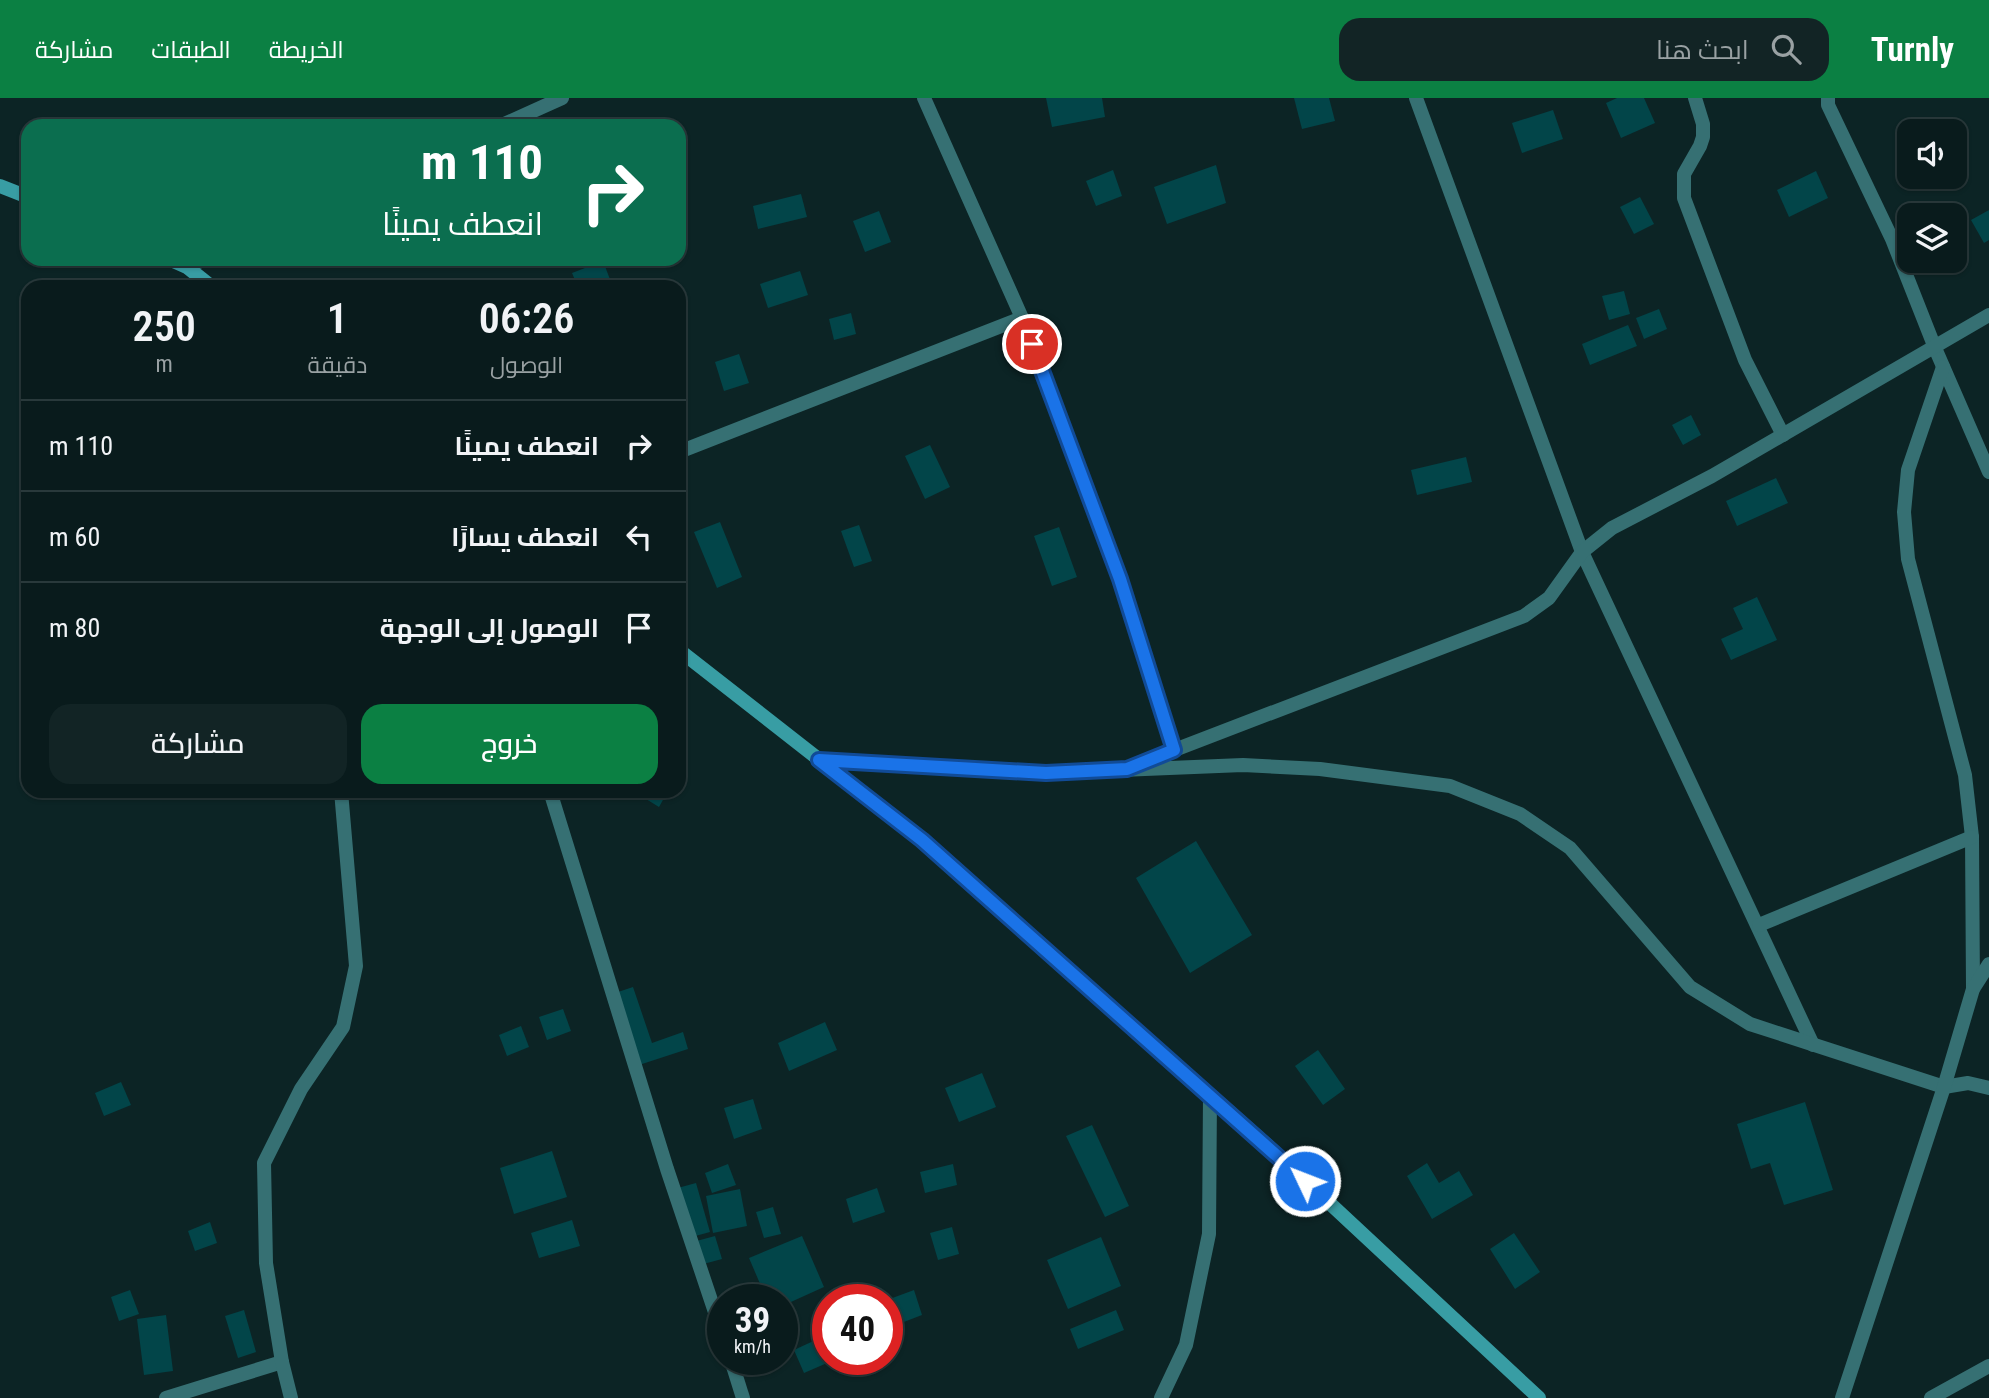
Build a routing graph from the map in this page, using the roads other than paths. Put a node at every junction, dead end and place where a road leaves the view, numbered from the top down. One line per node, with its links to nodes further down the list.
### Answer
1 (562, 98): 6 (street)
2 (924, 98): 12 (street)
3 (1416, 98): 18 (street)
4 (1695, 98): 15 (street)
5 (1828, 98): 13 (street)
6 (516, 119)
7 (0, 186): 8 (street)
8 (21, 194)
9 (187, 267): 10 (street)
10 (203, 280)
11 (1989, 315): 13 (street)
12 (1022, 318): 16 (street); 20 (street)
13 (1935, 348): 14 (street); 15 (street)
14 (1943, 367): 17 (street); 25 (street)
15 (1783, 435): 18 (street)
16 (686, 449)
17 (1989, 472)
18 (1582, 552): 20 (street); 26 (street)
19 (686, 656): 21 (street)
20 (1174, 750): 22 (street)
21 (819, 760): 22 (street); 32 (street)
22 (1127, 769): 29 (street)
23 (342, 798): 34 (street)
24 (552, 798): 33 (street)
25 (1972, 837): 26 (street); 28 (street)
26 (1759, 925): 29 (street)
27 (1989, 964): 28 (street)
28 (1973, 989): 30 (street)
29 (1814, 1045): 30 (street)
30 (1944, 1087): 31 (street); 43 (street)
31 (1989, 1088)
32 (1210, 1096): 41 (street); 42 (street)
33 (707, 1288)
34 (282, 1362): 38 (street); 39 (street)
35 (1989, 1366): 37 (street)
36 (736, 1375): 40 (street)
37 (1951, 1393): 44 (street)
38 (166, 1398)
39 (290, 1398)
40 (743, 1398)
41 (1161, 1398)
42 (1539, 1398)
43 (1842, 1398)
44 (1931, 1398)

